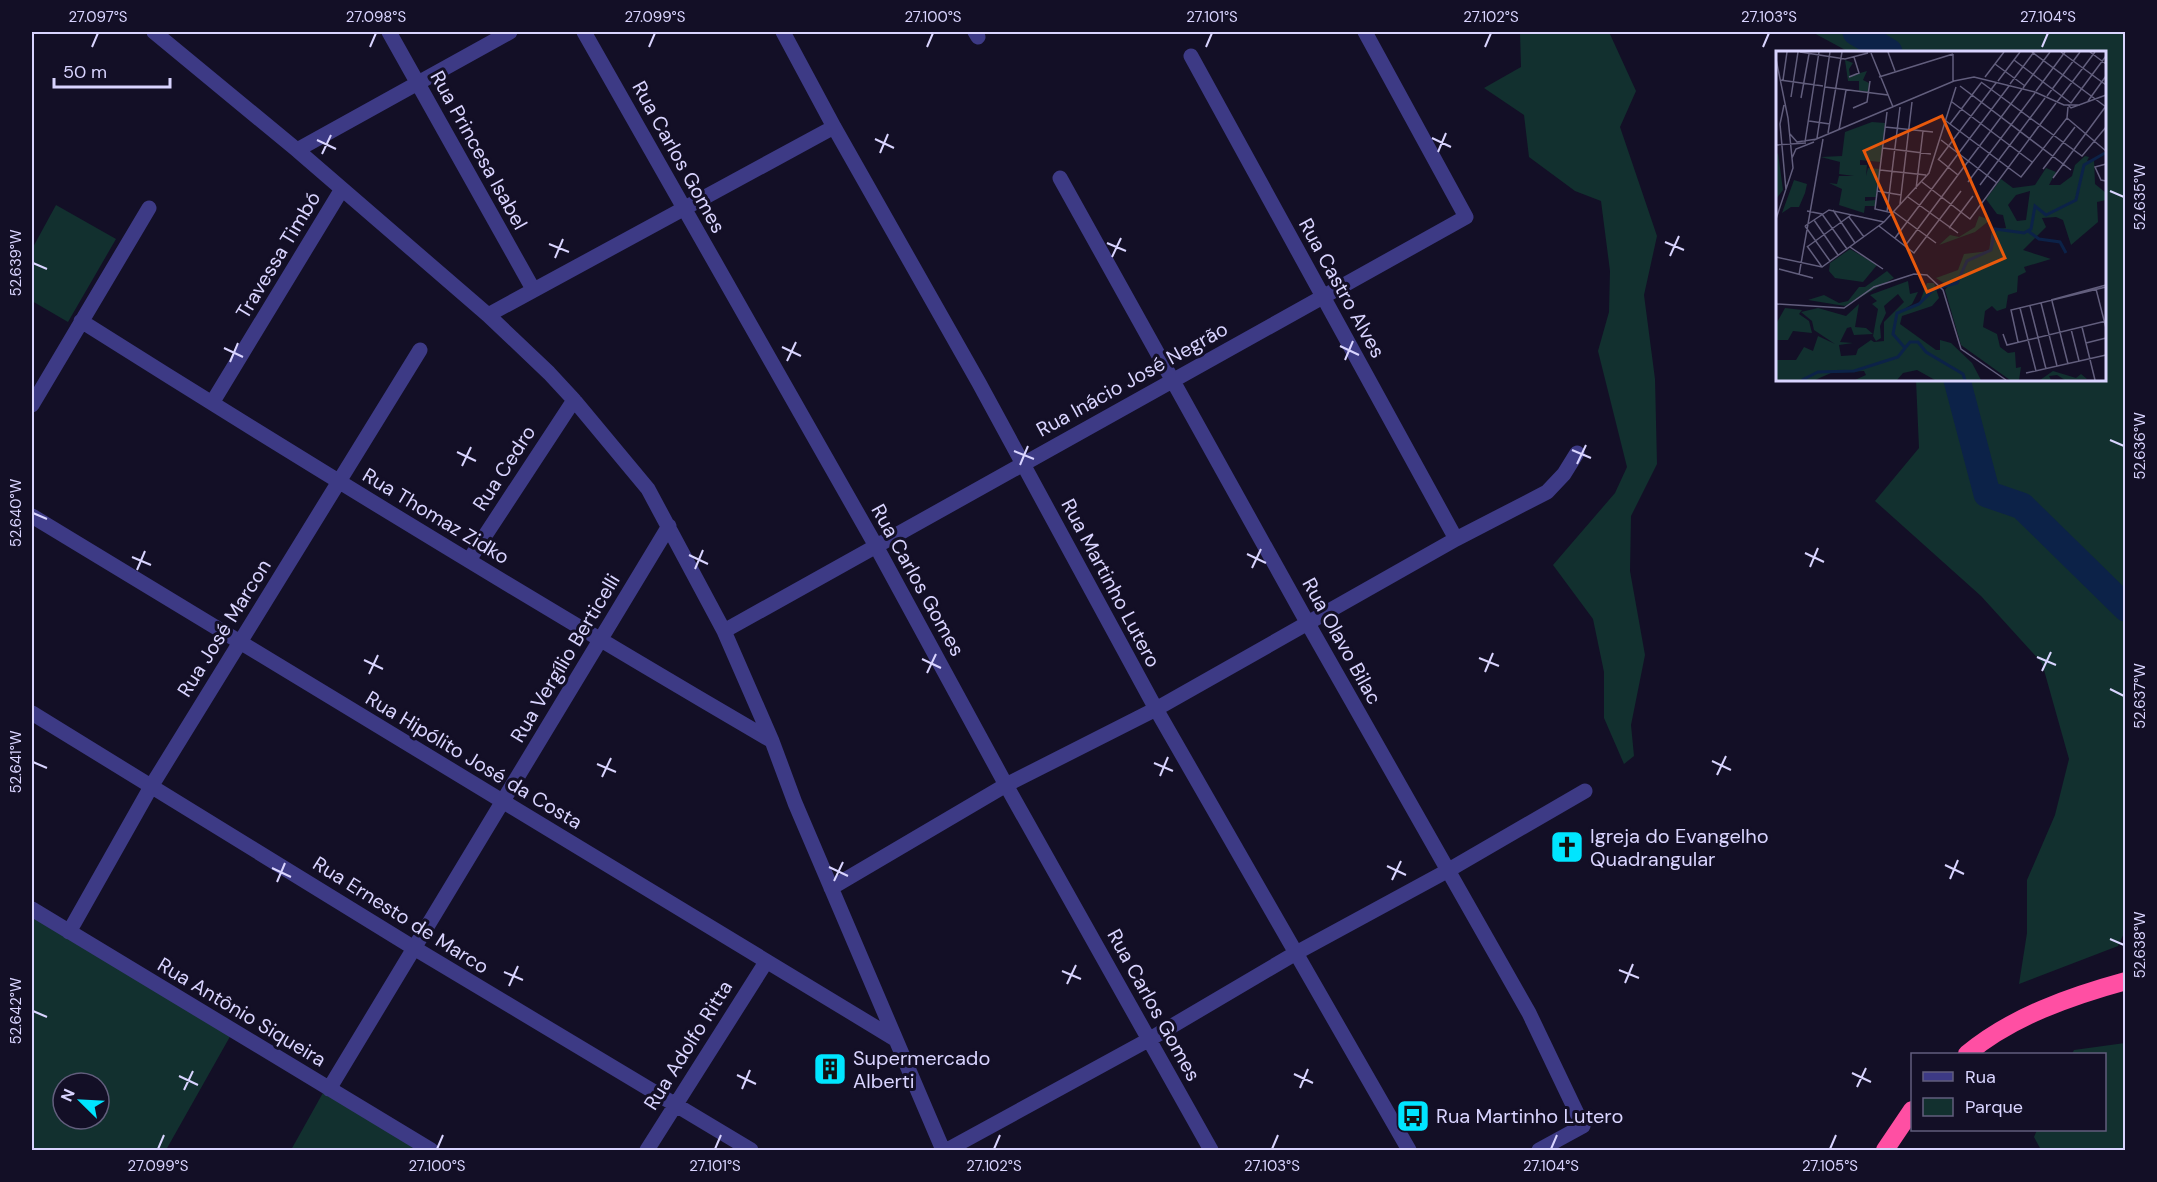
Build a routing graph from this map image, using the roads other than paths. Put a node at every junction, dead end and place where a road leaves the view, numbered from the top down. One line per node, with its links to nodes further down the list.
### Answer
1 (154, 32): 10 (street)
2 (389, 32): 8 (street, Rua Princesa Isabel)
3 (510, 32): 8 (street)
4 (584, 32): 14 (street, Rua Carlos Gomes)
5 (783, 32): 9 (street, Rua Martinho Lutero)
6 (1365, 32): 16 (street, Rua Inácio José Negrão)
7 (1191, 56): 16 (street, Rua Castro Alves)
8 (418, 83): 10 (street); 15 (street, Rua Princesa Isabel)
9 (834, 127): 14 (street); 25 (street, Rua Martinho Lutero)
10 (297, 150): 12 (street)
11 (1060, 178): 20 (street, Rua Olavo Bilac)
12 (342, 189): 17 (street); 22 (street, Travessa Timbó)
13 (149, 208): 18 (street)
14 (684, 209): 15 (street); 30 (street, Rua Carlos Gomes)
15 (533, 290): 17 (street)
16 (1322, 297): 20 (street, Rua Inácio José Negrão); 29 (street, Rua Castro Alves)
17 (488, 315): 21 (street)
18 (81, 321): 22 (street, Rua Thomaz Zidko); 23 (street)
19 (420, 350): 26 (street, Rua José Marcon)
20 (1174, 381): 25 (street, Rua Inácio José Negrão); 32 (street, Rua Olavo Bilac)
21 (574, 400): 28 (street); 31 (street, Rua Cedro)
22 (212, 404): 26 (street, Rua Thomaz Zidko)
23 (32, 405)
24 (1577, 453): 29 (street)
25 (1023, 463): 30 (street, Rua Inácio José Negrão); 36 (street, Rua Martinho Lutero)
26 (340, 482): 31 (street, Rua Thomaz Zidko); 35 (street, Rua José Marcon)
27 (32, 516): 35 (street, Rua Hipólito José da Costa)
28 (669, 526): 33 (street); 34 (street, Rua Vergílio Berticelli)
29 (1456, 539): 32 (street)
30 (876, 546): 33 (street, Rua Inácio José Negrão); 40 (street, Rua Carlos Gomes)
31 (470, 560): 34 (street, Rua Thomaz Zidko)
32 (1307, 622): 36 (street); 43 (street, Rua Olavo Bilac)
33 (724, 630): 38 (street)
34 (600, 641): 38 (street, Rua Thomaz Zidko); 42 (street, Rua Vergílio Berticelli)
35 (240, 642): 39 (street, Rua José Marcon); 42 (street, Rua Hipólito José da Costa)
36 (1156, 709): 40 (street); 48 (street, Rua Martinho Lutero)
37 (32, 713): 39 (street, Rua Ernesto de Marco)
38 (772, 741): 44 (street)
39 (152, 785): 46 (street, Rua José Marcon); 47 (street, Rua Ernesto de Marco)
40 (1006, 785): 44 (street); 52 (street, Rua Carlos Gomes)
41 (1585, 791): 43 (street)
42 (502, 802): 47 (street, Rua Vergílio Berticelli); 49 (street, Rua Hipólito José da Costa)
43 (1447, 871): 48 (street); 63 (street, Rua Olavo Bilac)
44 (831, 888): 51 (street)
45 (32, 909): 46 (street, Rua Antônio Siqueira)
46 (69, 932): 54 (street, Rua Antônio Siqueira)
47 (414, 948): 54 (street, Rua Vergílio Berticelli); 55 (street, Rua Ernesto de Marco)
48 (1296, 953): 52 (street); 62 (street, Rua Martinho Lutero)
49 (766, 962): 51 (street, Rua Hipólito José da Costa); 55 (street, Rua Adolfo Ritta)
50 (2126, 981): 53 (highway)
51 (895, 1039): 60 (street)
52 (1150, 1039): 60 (street); 61 (street, Rua Carlos Gomes)
53 (1969, 1053)
54 (329, 1089): 57 (street, Rua Antônio Siqueira)
55 (674, 1104): 58 (street, Rua Adolfo Ritta); 59 (street, Rua Ernesto de Marco)
56 (1911, 1111): 64 (highway)
57 (431, 1150)
58 (647, 1150)
59 (751, 1150)
60 (945, 1150)
61 (1211, 1150)
62 (1409, 1150)
63 (1539, 1150)
64 (1885, 1150)

